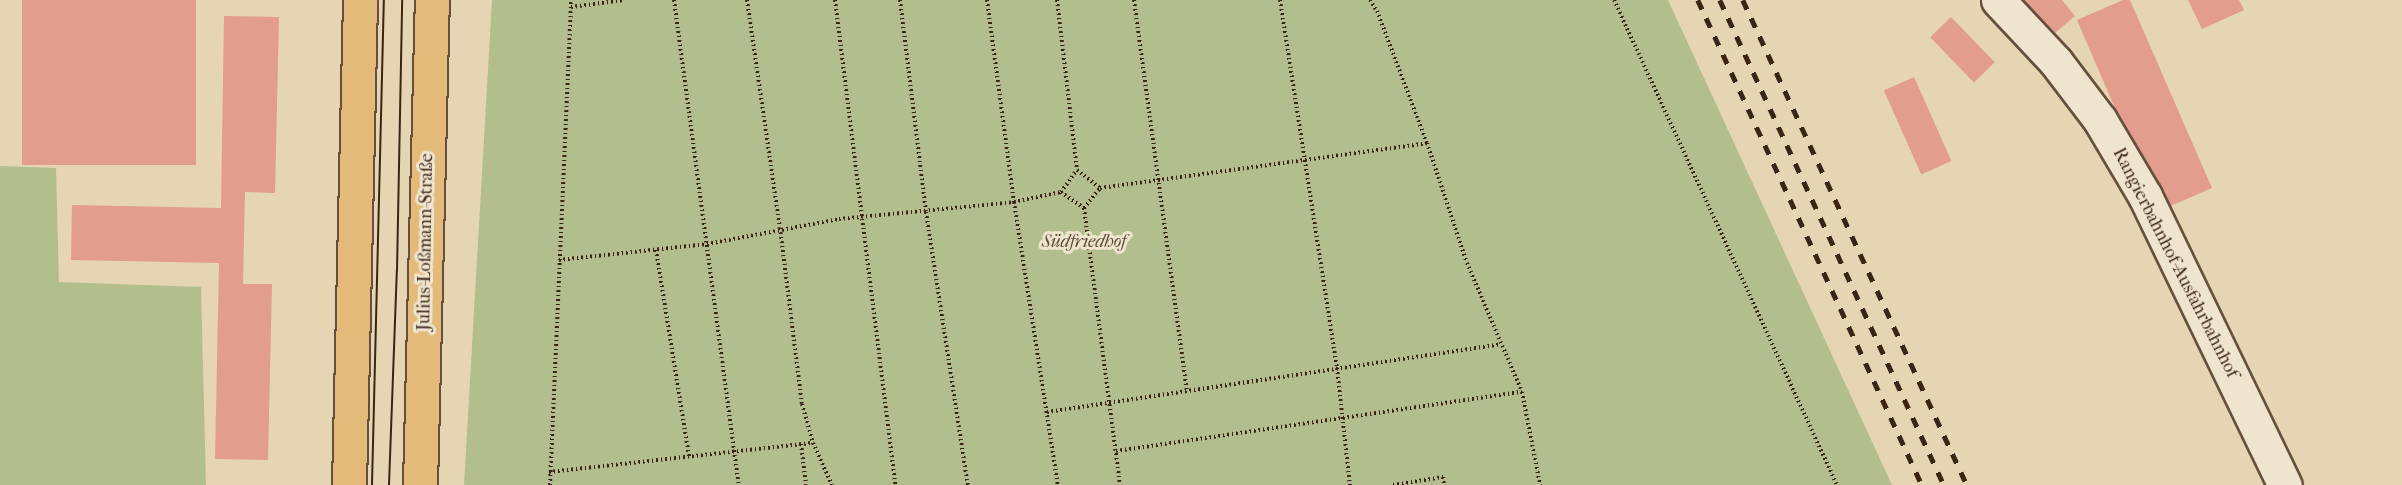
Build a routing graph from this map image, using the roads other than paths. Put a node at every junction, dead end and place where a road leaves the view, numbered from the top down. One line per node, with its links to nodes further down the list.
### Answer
1 (360, 0): 4 (main road)
2 (432, 0): 5 (main road, Julius-Loßmann-Straße)
3 (1998, 0): 6 (lane, Rangierbahnhof-Ausfahrbahnhof)
4 (349, 485)
5 (420, 485)
6 (2285, 485)

